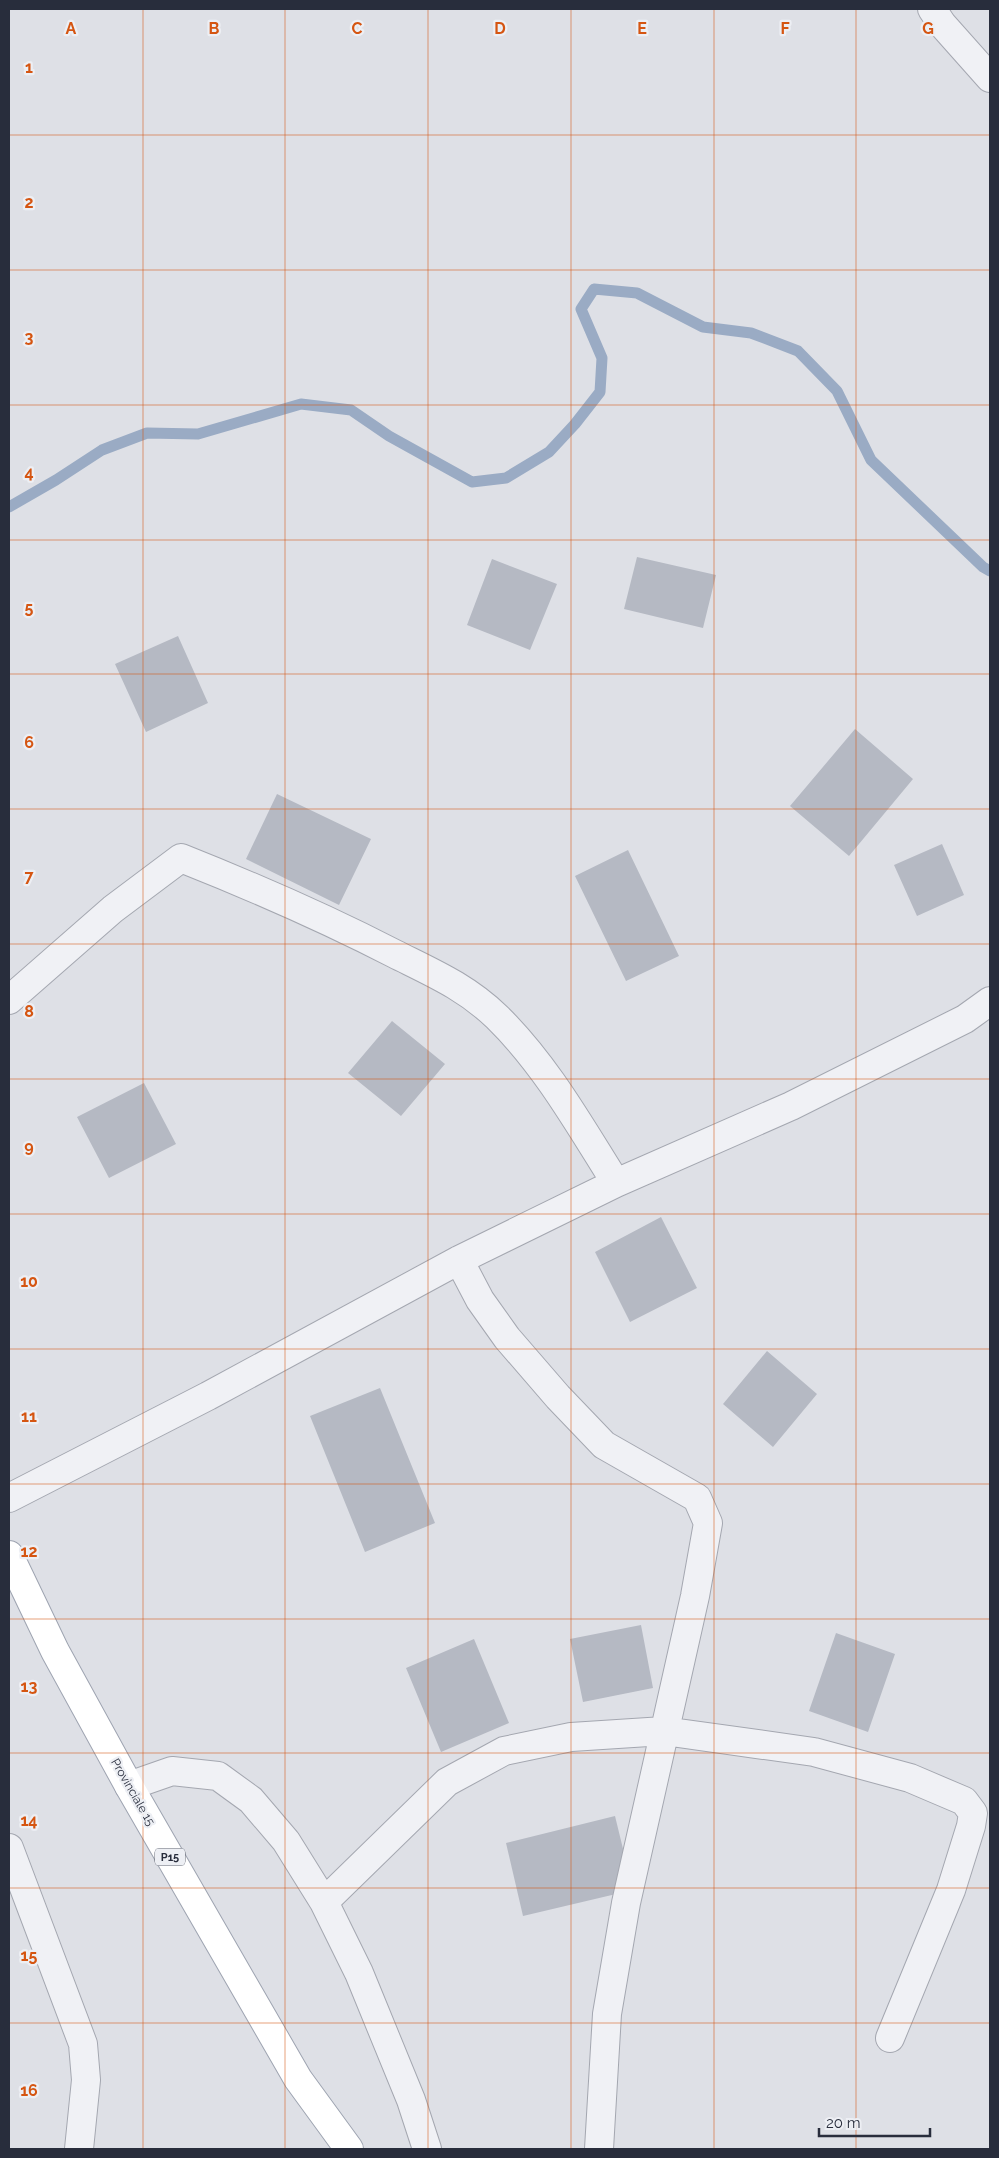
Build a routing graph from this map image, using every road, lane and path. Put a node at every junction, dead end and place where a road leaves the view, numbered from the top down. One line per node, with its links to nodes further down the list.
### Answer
1 (932, 9): 2 (street)
2 (990, 78)
3 (9, 1000): 5 (street)
4 (990, 1001): 5 (street)
5 (616, 1183): 6 (street)
6 (459, 1260): 7 (street); 9 (street)
7 (9, 1498)
8 (9, 1555): 10 (main road, Provinciale 15 / P15)
9 (664, 1731): 12 (street); 13 (street); 17 (street)
10 (128, 1786): 12 (street); 15 (main road, Provinciale 15 / P15)
11 (9, 1848): 14 (street)
12 (324, 1902): 16 (street)
13 (890, 2038)
14 (79, 2149)
15 (349, 2149)
16 (427, 2149)
17 (599, 2149)

